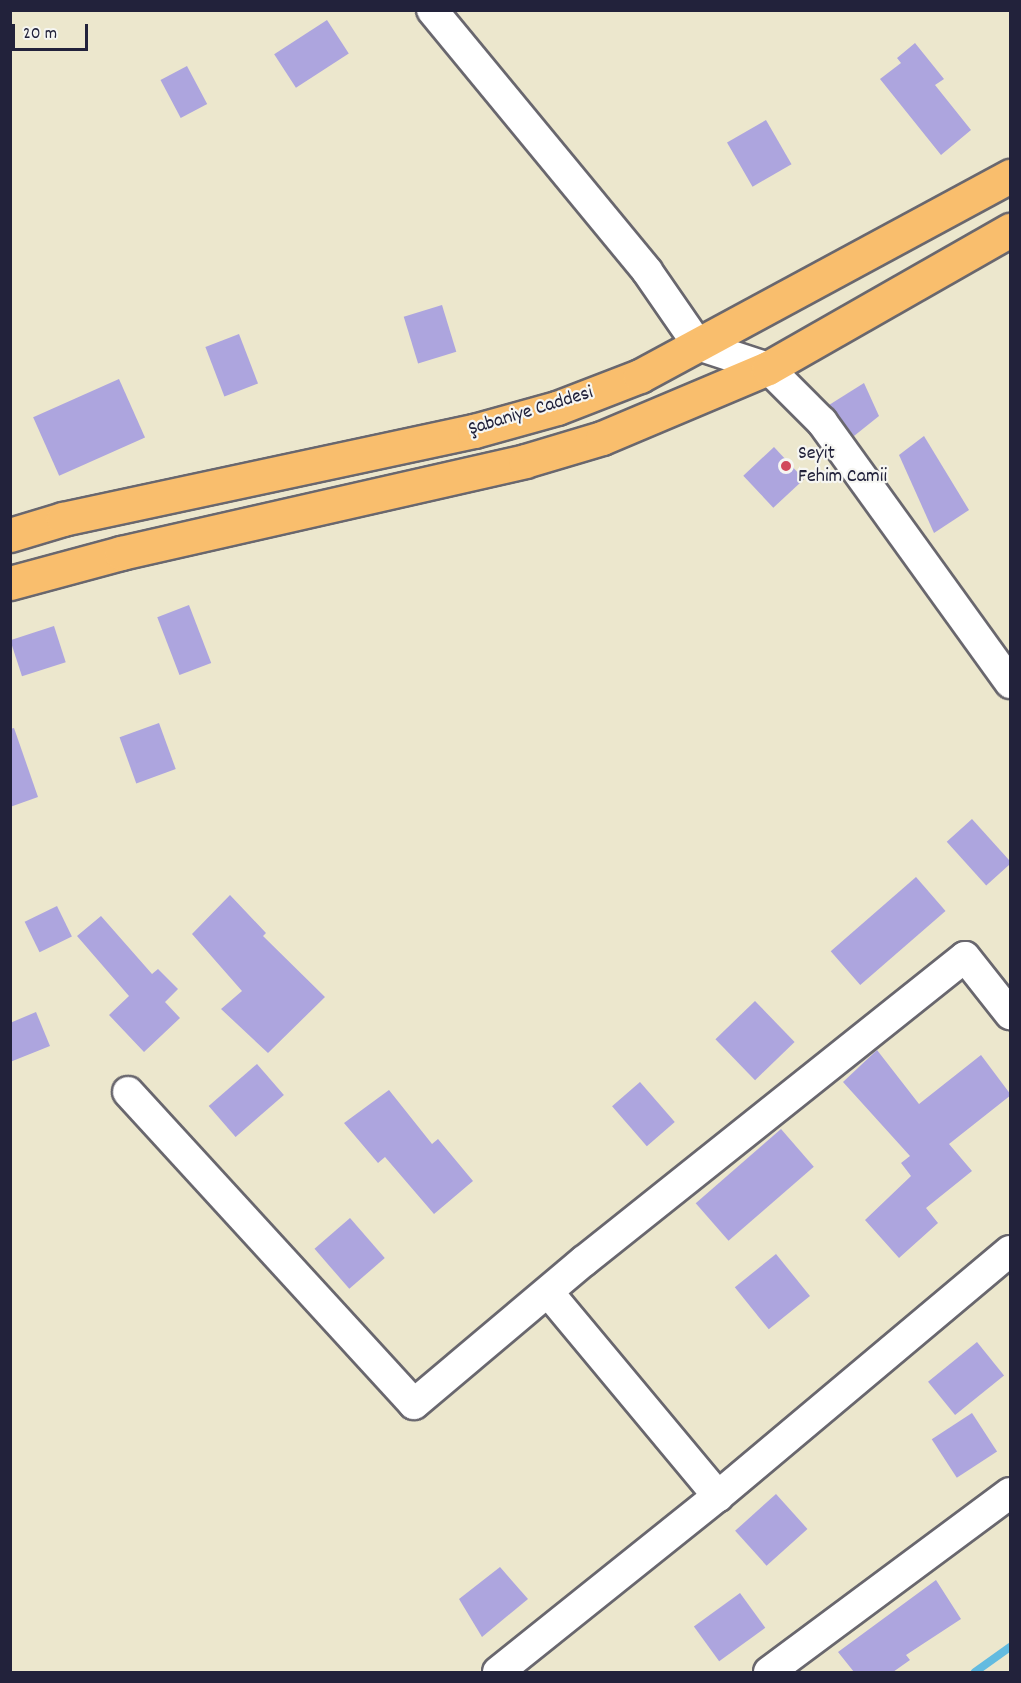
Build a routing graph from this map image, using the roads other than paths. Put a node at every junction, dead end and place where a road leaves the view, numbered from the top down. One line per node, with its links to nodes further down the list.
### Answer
1 (432, 10): 4 (street)
2 (1011, 176): 4 (highway, Şabaniye Caddesi)
3 (1011, 230): 5 (highway)
4 (698, 345): 5 (street); 6 (highway, Şabaniye Caddesi)
5 (768, 368): 7 (highway); 8 (street)
6 (10, 535)
7 (10, 583)
8 (1011, 683)
9 (1011, 1014): 12 (street)
10 (128, 1092): 12 (street)
11 (1011, 1251): 14 (street)
12 (548, 1292): 14 (street)
13 (1011, 1493): 16 (street)
14 (718, 1496): 15 (street)
15 (498, 1672)
16 (769, 1672)

